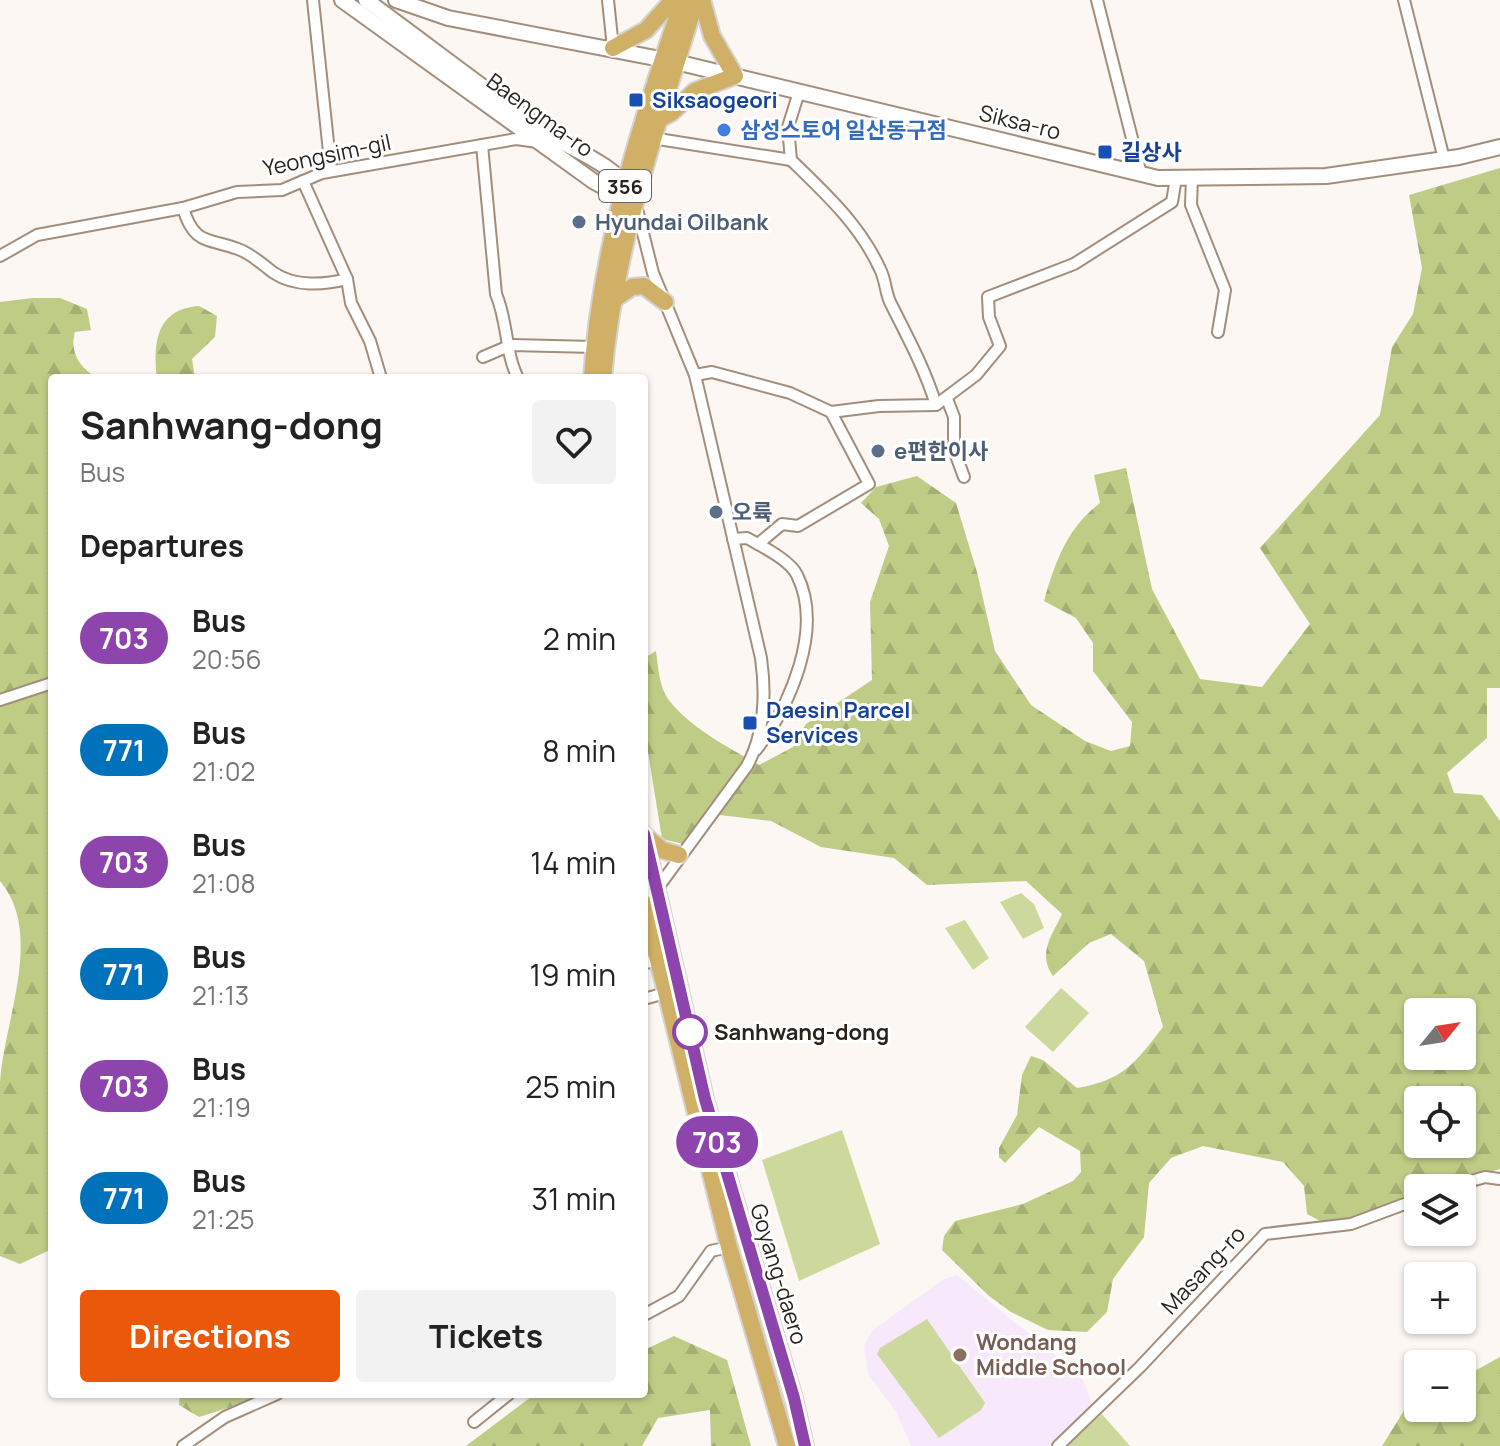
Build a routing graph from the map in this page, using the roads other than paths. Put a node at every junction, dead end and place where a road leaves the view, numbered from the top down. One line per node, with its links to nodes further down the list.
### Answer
1 (313, 0): 23 (street)
2 (342, 0): 18 (street, Baengma-ro)
3 (366, 0): 28 (street, Baengma-ro)
4 (396, 0): 12 (street, Siksa-ro)
5 (608, 0): 12 (street)
6 (673, 0): 12 (main road)
7 (683, 0): 13 (main road, 356)
8 (696, 0): 13 (main road, 356)
9 (702, 0): 14 (main road)
10 (1097, 0): 24 (street)
11 (1404, 0): 21 (street)
12 (613, 48): 13 (street, Siksa-ro)
13 (670, 61): 14 (street, Siksa-ro); 16 (main road, 356); 28 (main road, 356)
14 (735, 76): 15 (street, Siksa-ro); 16 (main road)
15 (799, 92): 22 (street); 24 (street, Siksa-ro)
16 (656, 121): 17 (main road, 356)
17 (652, 138): 22 (street); 28 (main road, 356)
18 (540, 142): 19 (street, Yeongsim-gil); 28 (street, Baengma-ro)
19 (482, 145): 23 (street, Yeongsim-gil); 35 (street)
20 (1500, 147): 21 (street, Siksa-ro)
21 (1444, 159): 26 (street, Siksa-ro)
22 (791, 160): 44 (street)
23 (331, 171): 27 (street, Yeongsim-gil)
24 (1141, 174): 25 (street, Siksa-ro)
25 (1176, 178): 26 (street, Siksa-ro); 43 (street)
26 (1192, 178): 34 (street)
27 (303, 181): 29 (street, Yeongsim-gil); 31 (street)
28 (627, 195): 32 (main road, 356); 33 (street); 36 (main road, 356)
29 (183, 208): 30 (street, Yeongsim-gil); 31 (street)
30 (0, 256)
31 (347, 279): 38 (street)
32 (616, 298): 33 (main road); 41 (main road, 356)
33 (665, 302): 42 (street)
34 (1218, 332)
35 (511, 345): 36 (street); 37 (street); 39 (street)
36 (594, 347): 40 (main road, 356)
37 (483, 357)
38 (380, 374)
39 (516, 374)
40 (592, 374)
41 (604, 374)
42 (695, 375): 45 (street); 47 (street)
43 (947, 399): 44 (street); 46 (street)
44 (936, 405): 45 (street)
45 (831, 412): 48 (street)
46 (964, 477)
47 (733, 539): 48 (street); 51 (street)
48 (758, 544): 51 (street)
49 (48, 684): 50 (street)
50 (0, 700)
51 (755, 751): 53 (street)
52 (648, 838): 53 (main road)
53 (679, 855): 55 (street)
54 (648, 866): 55 (main road, Goyang-daero)
55 (651, 890): 69 (main road, Goyang-daero)
56 (650, 962): 57 (main road, Goyang-daero)
57 (665, 993): 58 (street); 62 (main road, Goyang-daero)
58 (648, 998)
59 (1500, 1179): 60 (street)
60 (1476, 1180)
61 (1404, 1204): 70 (street, Masang-ro)
62 (729, 1247): 63 (street, Goyang-daero); 68 (main road, Goyang-daero)
63 (648, 1313)
64 (268, 1398): 67 (street)
65 (504, 1398): 66 (street)
66 (474, 1422)
67 (183, 1446)
68 (787, 1446)
69 (805, 1446)
70 (1058, 1446)

